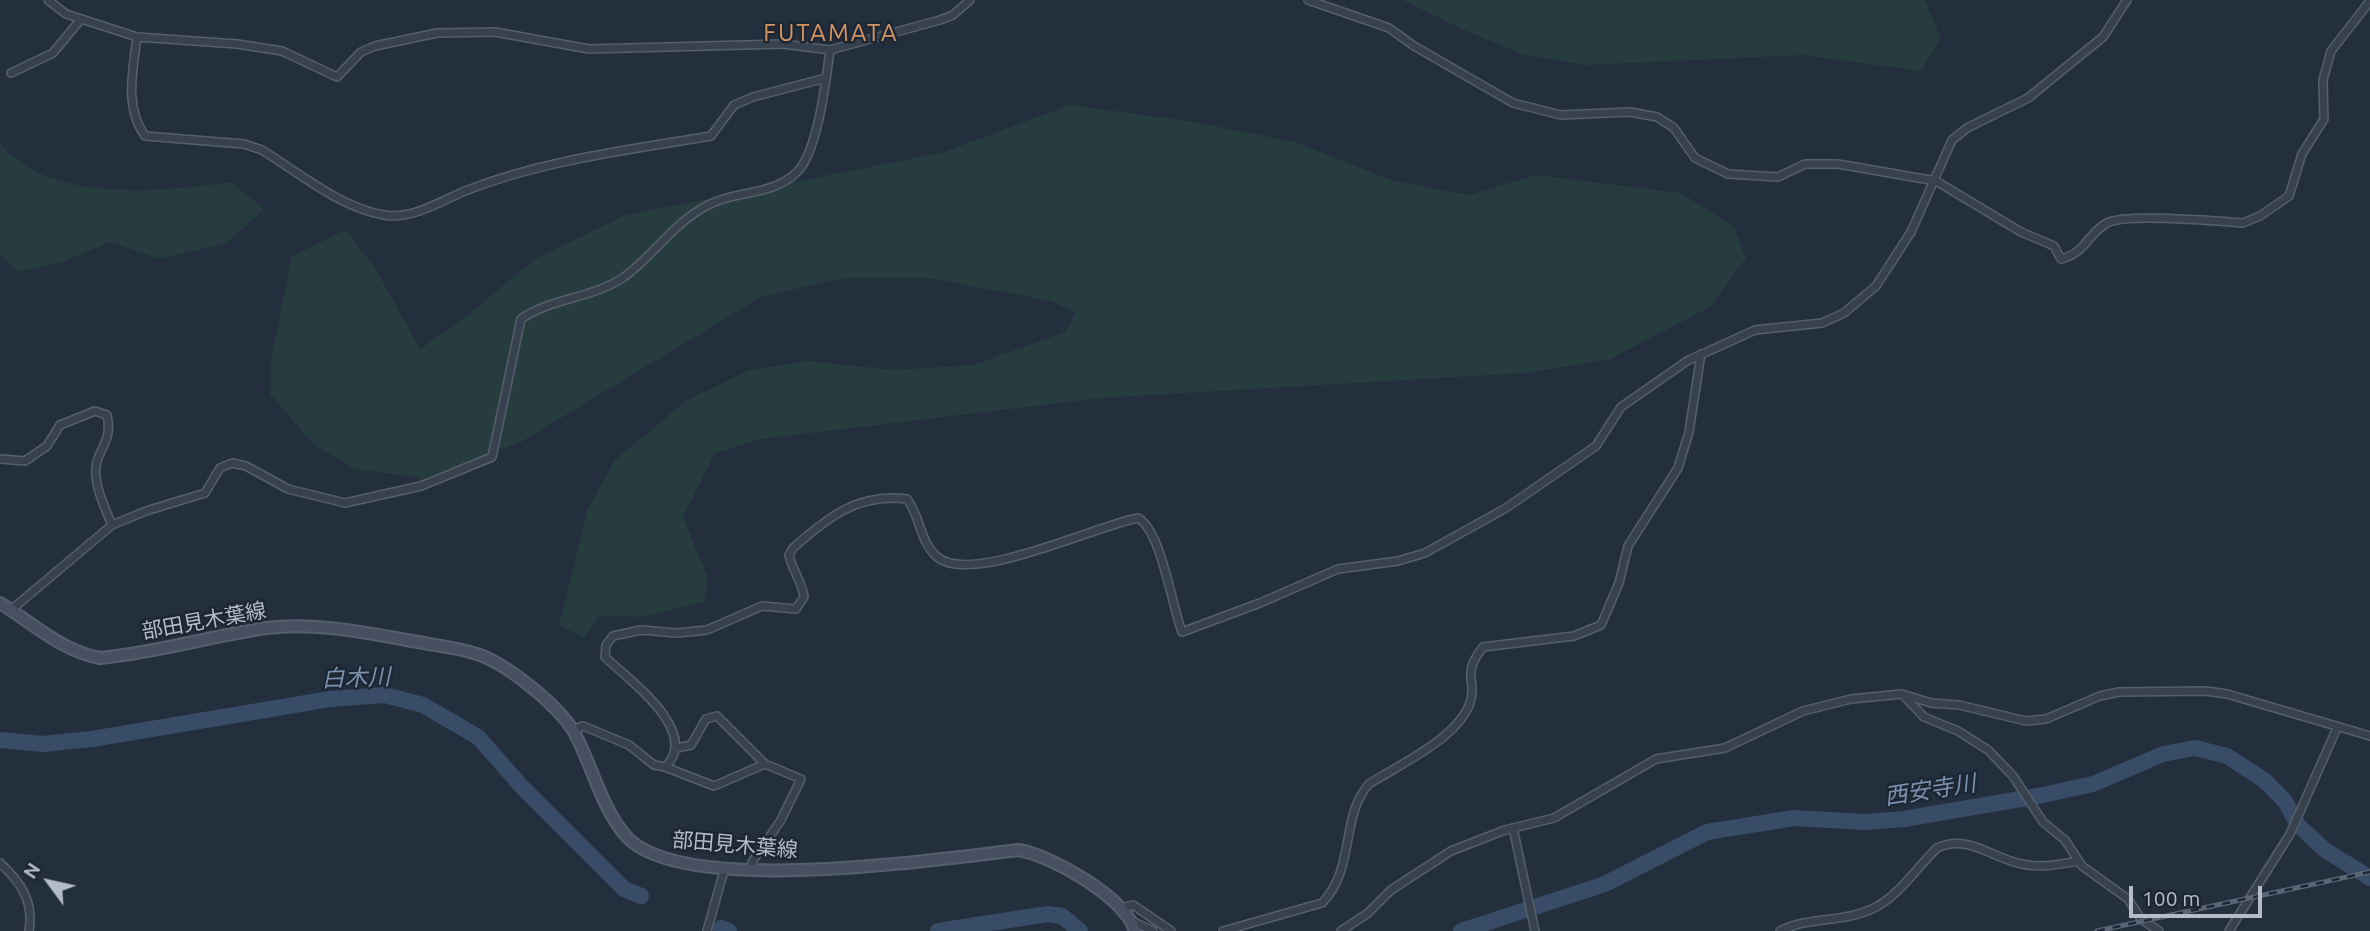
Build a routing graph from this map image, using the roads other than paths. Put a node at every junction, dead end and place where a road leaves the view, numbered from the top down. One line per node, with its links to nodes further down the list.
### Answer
1 (48, 0): 6 (street)
2 (970, 0): 8 (street)
3 (1308, 0): 11 (street)
4 (2127, 0): 11 (street)
5 (2370, 1): 11 (street)
6 (81, 19): 7 (street); 9 (street)
7 (137, 37): 8 (street); 10 (street)
8 (830, 50): 10 (street)
9 (11, 73)
10 (826, 78): 14 (street)
11 (1937, 181): 12 (street)
12 (1701, 354): 21 (street); 35 (street)
13 (0, 459): 14 (street)
14 (112, 525): 16 (street)
15 (0, 603): 16 (main road, 部田見木葉線)
16 (10, 610): 19 (main road, 部田見木葉線)
17 (1902, 694): 18 (street); 24 (street); 25 (street)
18 (2337, 728): 20 (street); 40 (street)
19 (573, 730): 23 (street); 27 (main road, 部田見木葉線)
20 (2370, 736)
21 (677, 748): 22 (street); 23 (street)
22 (765, 764): 23 (street); 28 (street)
23 (665, 767)
24 (1513, 828): 36 (street); 37 (street)
25 (2079, 861): 38 (street); 39 (street)
26 (0, 863): 31 (street)
27 (725, 867): 28 (main road, 部田見木葉線); 32 (street)
28 (752, 869): 29 (main road, 部田見木葉線)
29 (1121, 908): 30 (main road, 部田見木葉線); 34 (street)
30 (1134, 926): 33 (street)
31 (29, 931)
32 (707, 931)
33 (1153, 931)
34 (1171, 931)
35 (1223, 931)
36 (1341, 931)
37 (1535, 931)
38 (1780, 931)
39 (2159, 931)
40 (2229, 931)

